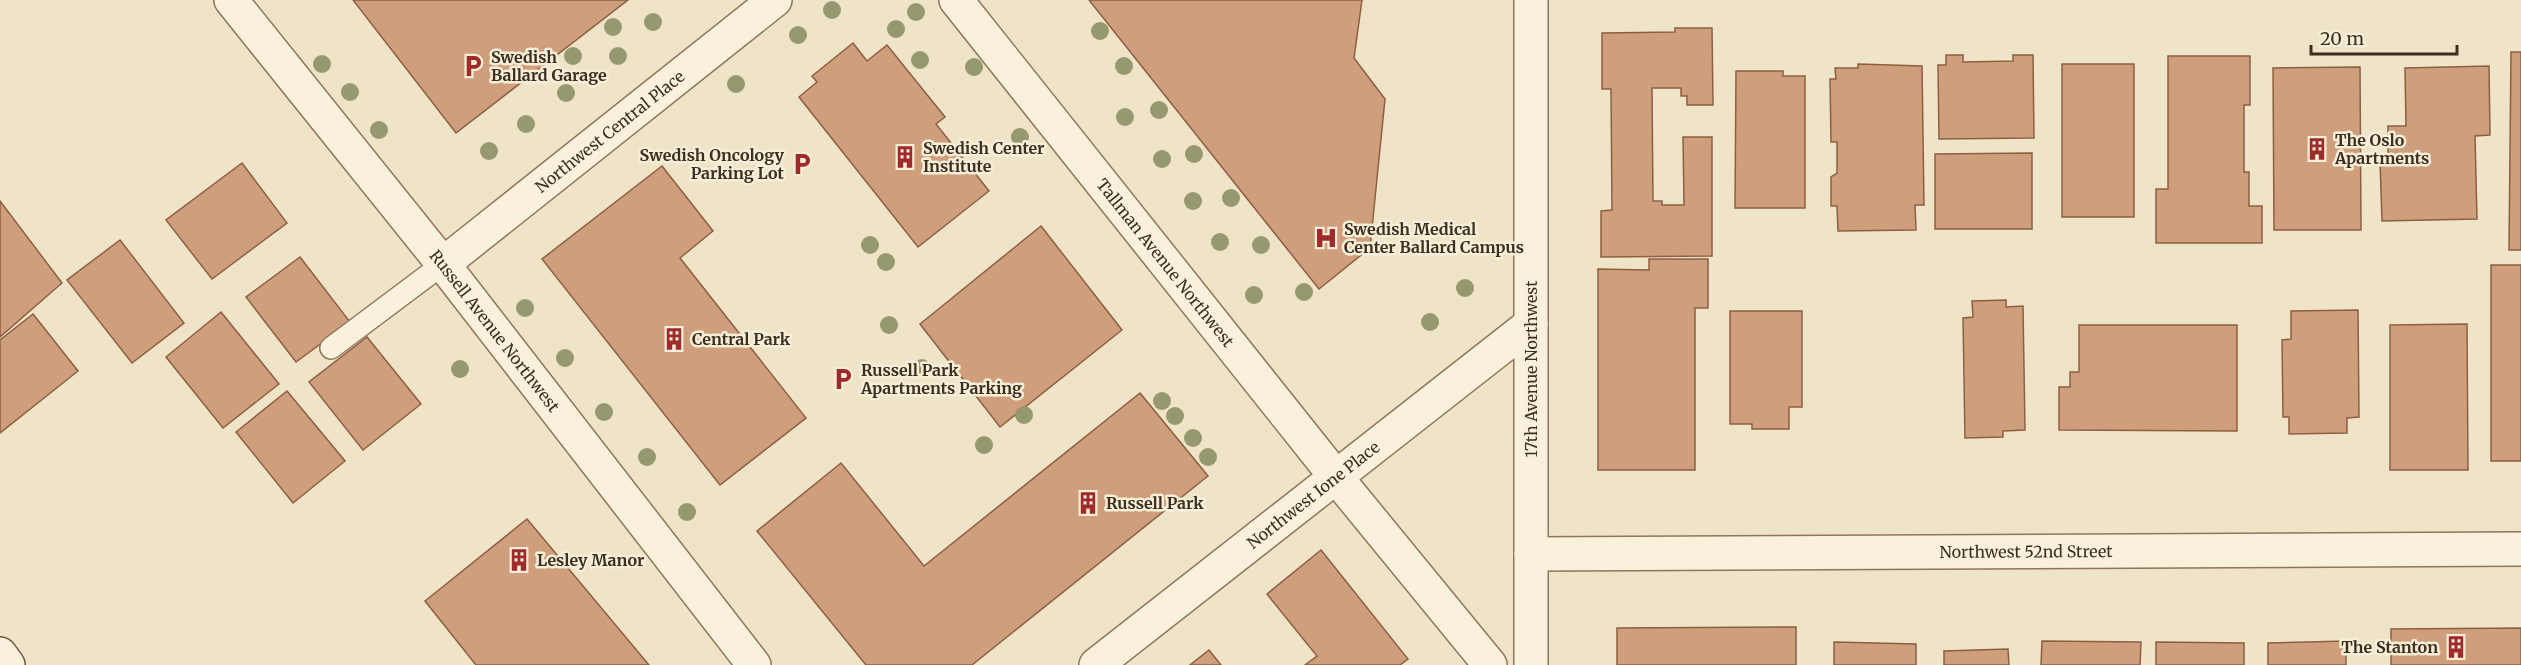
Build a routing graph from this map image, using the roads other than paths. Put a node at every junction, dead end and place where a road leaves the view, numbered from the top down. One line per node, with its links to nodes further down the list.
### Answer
1 (231, 0): 5 (street, Russell Avenue Northwest)
2 (775, 0): 5 (street, Northwest Central Place)
3 (956, 0): 8 (street, Tallman Avenue Northwest)
4 (1531, 0): 6 (street, 17th Avenue Northwest)
5 (443, 264): 7 (lane); 13 (street, Russell Avenue Northwest)
6 (1531, 324): 8 (street, Northwest Ione Place); 10 (street, 17th Avenue Northwest)
7 (331, 348)
8 (1336, 477): 14 (street, Northwest Ione Place); 15 (street, Tallman Avenue Northwest)
9 (2521, 549): 10 (street, Northwest 52nd Street)
10 (1531, 554): 16 (street, 17th Avenue Northwest)
11 (0, 654): 12 (street)
12 (8, 665)
13 (754, 665)
14 (1096, 665)
15 (1490, 665)
16 (1531, 665)

